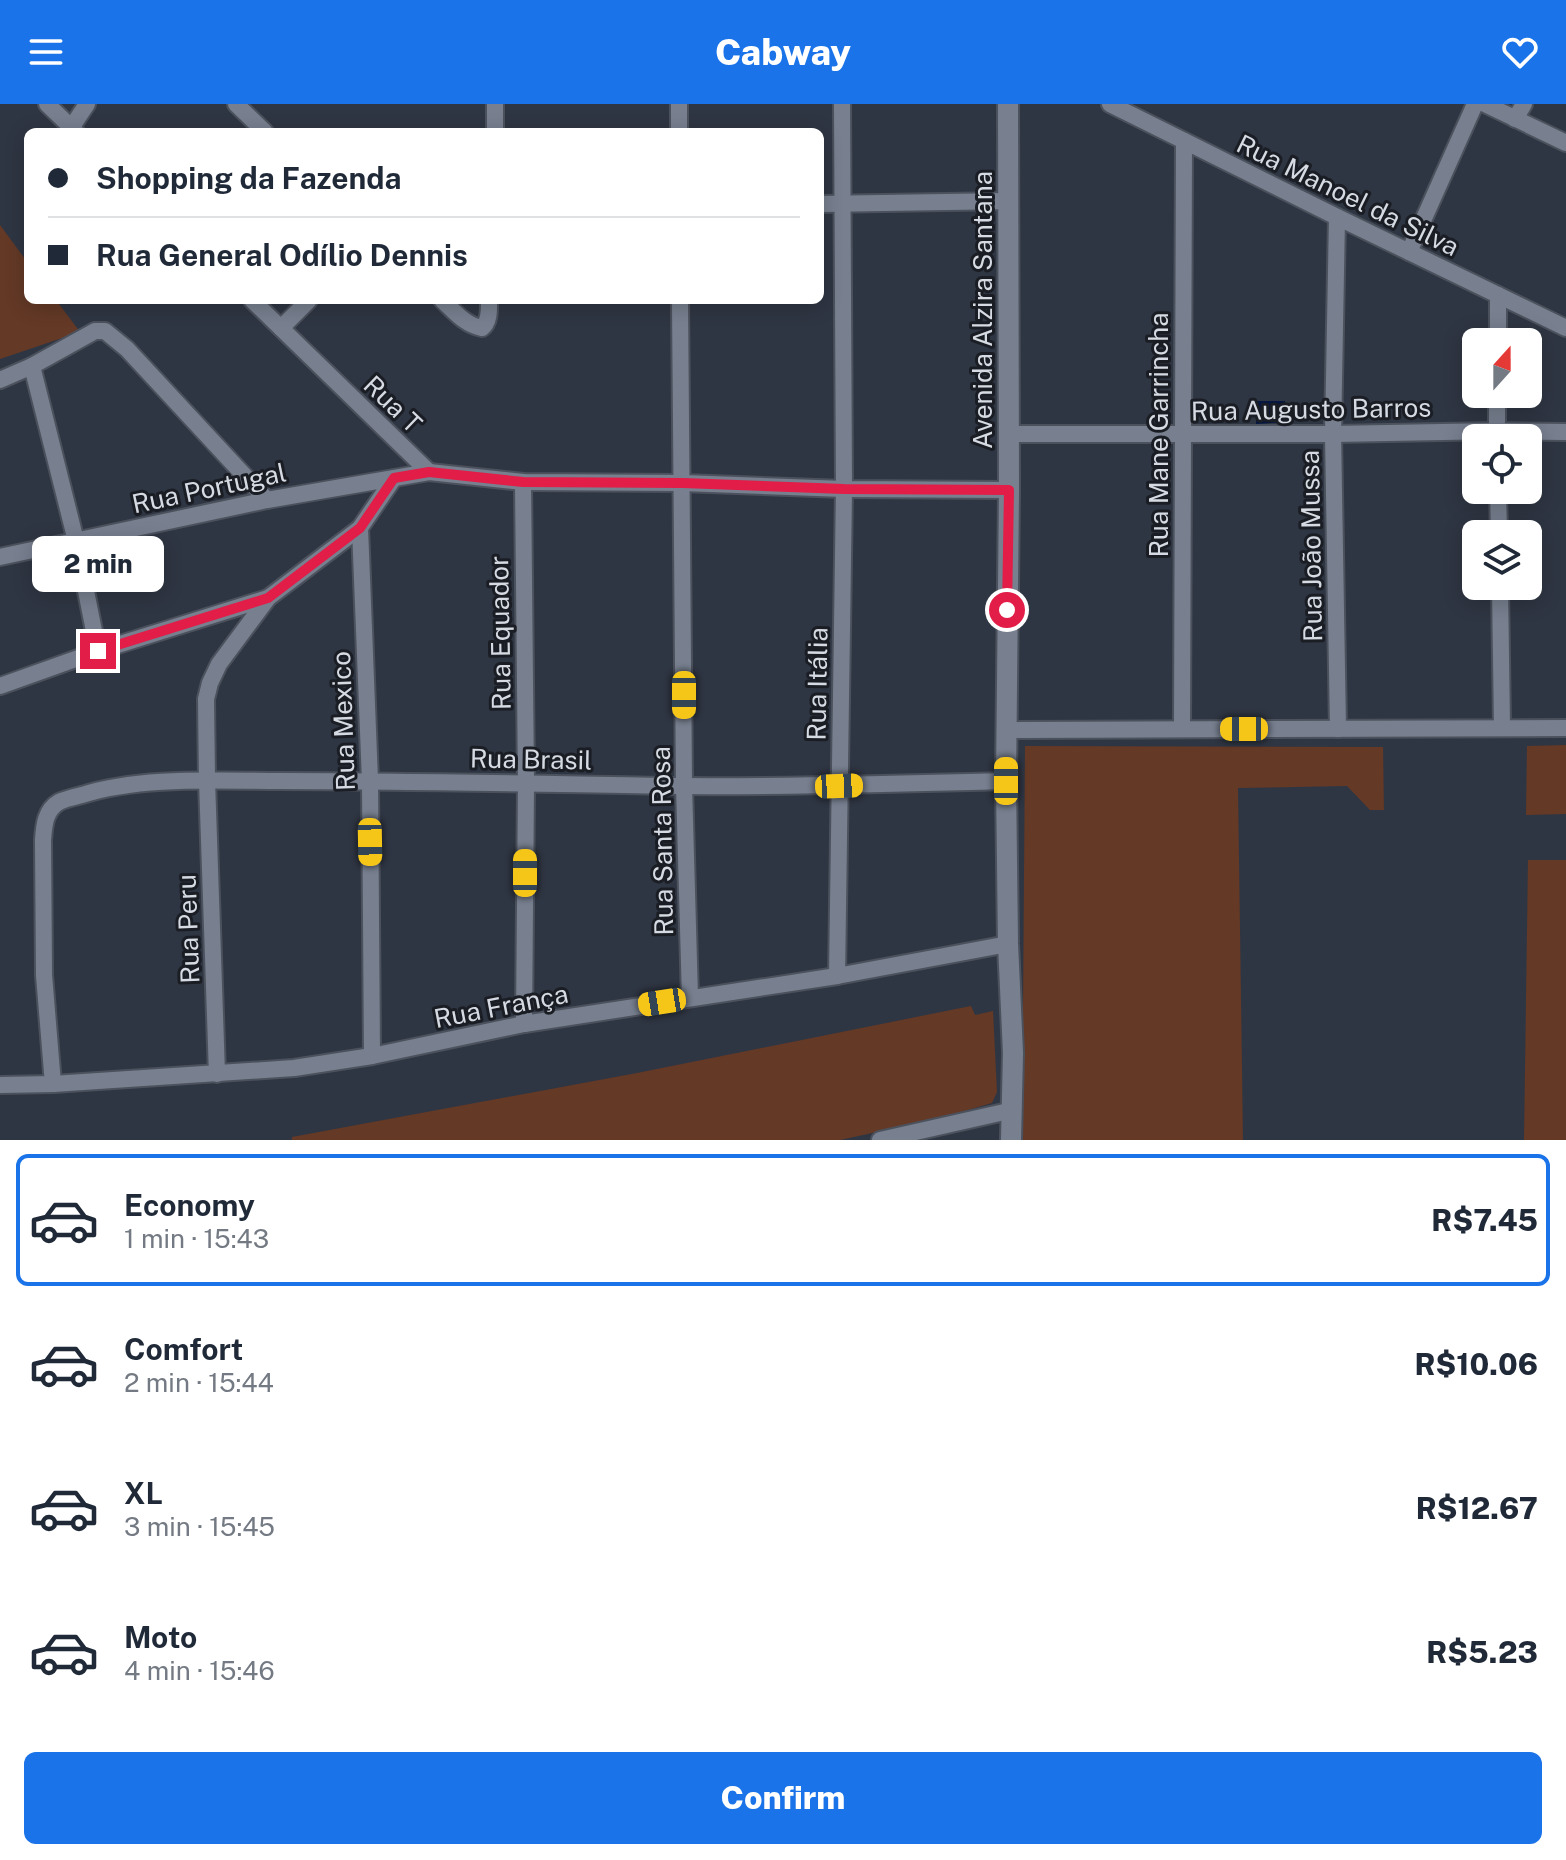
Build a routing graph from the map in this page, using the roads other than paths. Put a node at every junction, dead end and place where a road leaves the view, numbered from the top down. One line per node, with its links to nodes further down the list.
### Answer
1 (47, 104): 12 (street)
2 (87, 104): 13 (street)
3 (236, 104): 14 (street)
4 (495, 104): 15 (street)
5 (679, 104): 16 (street)
6 (842, 104): 21 (street, Rua Itália)
7 (1008, 104): 19 (main road, Avenida Alzira Santana)
8 (1110, 104): 17 (street, Rua Manoel da Silva)
9 (1475, 104): 23 (street)
10 (1485, 104): 11 (street)
11 (1520, 111): 18 (street)
12 (72, 128)
13 (75, 128)
14 (261, 128)
15 (495, 128)
16 (679, 128)
17 (1184, 141): 22 (street, Rua Manoel da Silva); 40 (street, Rua Mane Garrincha)
18 (1566, 143)
19 (1009, 201): 21 (street); 37 (main road, Avenida Alzira Santana)
20 (824, 204): 21 (street)
21 (841, 204): 45 (street, Rua Itália)
22 (1337, 217): 23 (street, Rua Manoel da Silva); 38 (street, Rua João Mussa)
23 (1409, 252): 24 (street, Rua Manoel da Silva)
24 (1498, 295): 31 (street); 32 (street, Rua Manoel da Silva)
25 (256, 304): 30 (street, Rua T)
26 (305, 304): 30 (street)
27 (446, 304): 29 (street)
28 (680, 304): 44 (street, Rua Santa Rosa)
29 (489, 306)
30 (281, 328): 41 (street, Rua T)
31 (1498, 328)
32 (1566, 328)
33 (32, 366): 34 (street); 47 (street); 49 (street)
34 (0, 380)
35 (1566, 432): 36 (street, Rua Augusto Barros)
36 (1542, 433)
37 (1009, 434): 40 (street, Rua Augusto Barros); 46 (main road, Avenida Alzira Santana)
38 (1333, 434): 39 (street, Rua Augusto Barros); 40 (street, Rua Augusto Barros); 58 (street, Rua João Mussa)
39 (1462, 434)
40 (1182, 435): 57 (street, Rua Mane Garrincha)
41 (429, 472): 42 (street, Rua Portugal); 43 (street)
42 (394, 478): 47 (street, Rua Portugal); 48 (street)
43 (523, 482): 44 (street); 63 (street, Rua Equador)
44 (683, 483): 45 (street); 64 (street, Rua Santa Rosa)
45 (844, 489): 46 (street); 65 (street, Rua Itália)
46 (1009, 490): 59 (main road, Avenida Alzira Santana)
47 (267, 500): 49 (street, Rua Portugal)
48 (360, 528): 51 (street); 61 (street, Rua Mexico)
49 (76, 541): 50 (street, Rua Portugal); 53 (street)
50 (0, 557)
51 (268, 598): 53 (street); 60 (street, Rua Peru)
52 (1500, 600): 55 (street)
53 (98, 651): 54 (street)
54 (0, 686)
55 (1502, 727): 56 (street); 58 (street)
56 (1566, 728)
57 (1182, 729): 58 (street); 59 (street)
58 (1338, 729)
59 (1006, 730): 62 (main road, Avenida Alzira Santana)
60 (207, 781): 61 (street, Rua Brasil); 71 (street, Rua Peru); 72 (street, Rua Brasil)
61 (370, 781): 63 (street, Rua Brasil); 70 (street, Rua Mexico)
62 (1006, 781): 65 (street, Rua Brasil); 66 (main road, Avenida Alzira Santana)
63 (526, 783): 64 (street, Rua Brasil); 69 (street, Rua Equador)
64 (684, 786): 65 (street, Rua Brasil); 68 (street, Rua Santa Rosa)
65 (839, 786): 67 (street, Rua Itália)
66 (1008, 944): 67 (street, Rua França); 74 (main road, Avenida Alzira Santana)
67 (837, 976): 68 (street, Rua França)
68 (690, 998): 69 (street, Rua França)
69 (524, 1024): 70 (street, Rua França)
70 (372, 1056): 71 (street, Rua França)
71 (217, 1074): 72 (street, Rua França)
72 (53, 1084): 73 (street, Rua França)
73 (0, 1085)
74 (1013, 1110): 75 (street); 76 (main road, Avenida Alzira Santana)
75 (880, 1140)
76 (1011, 1140)

